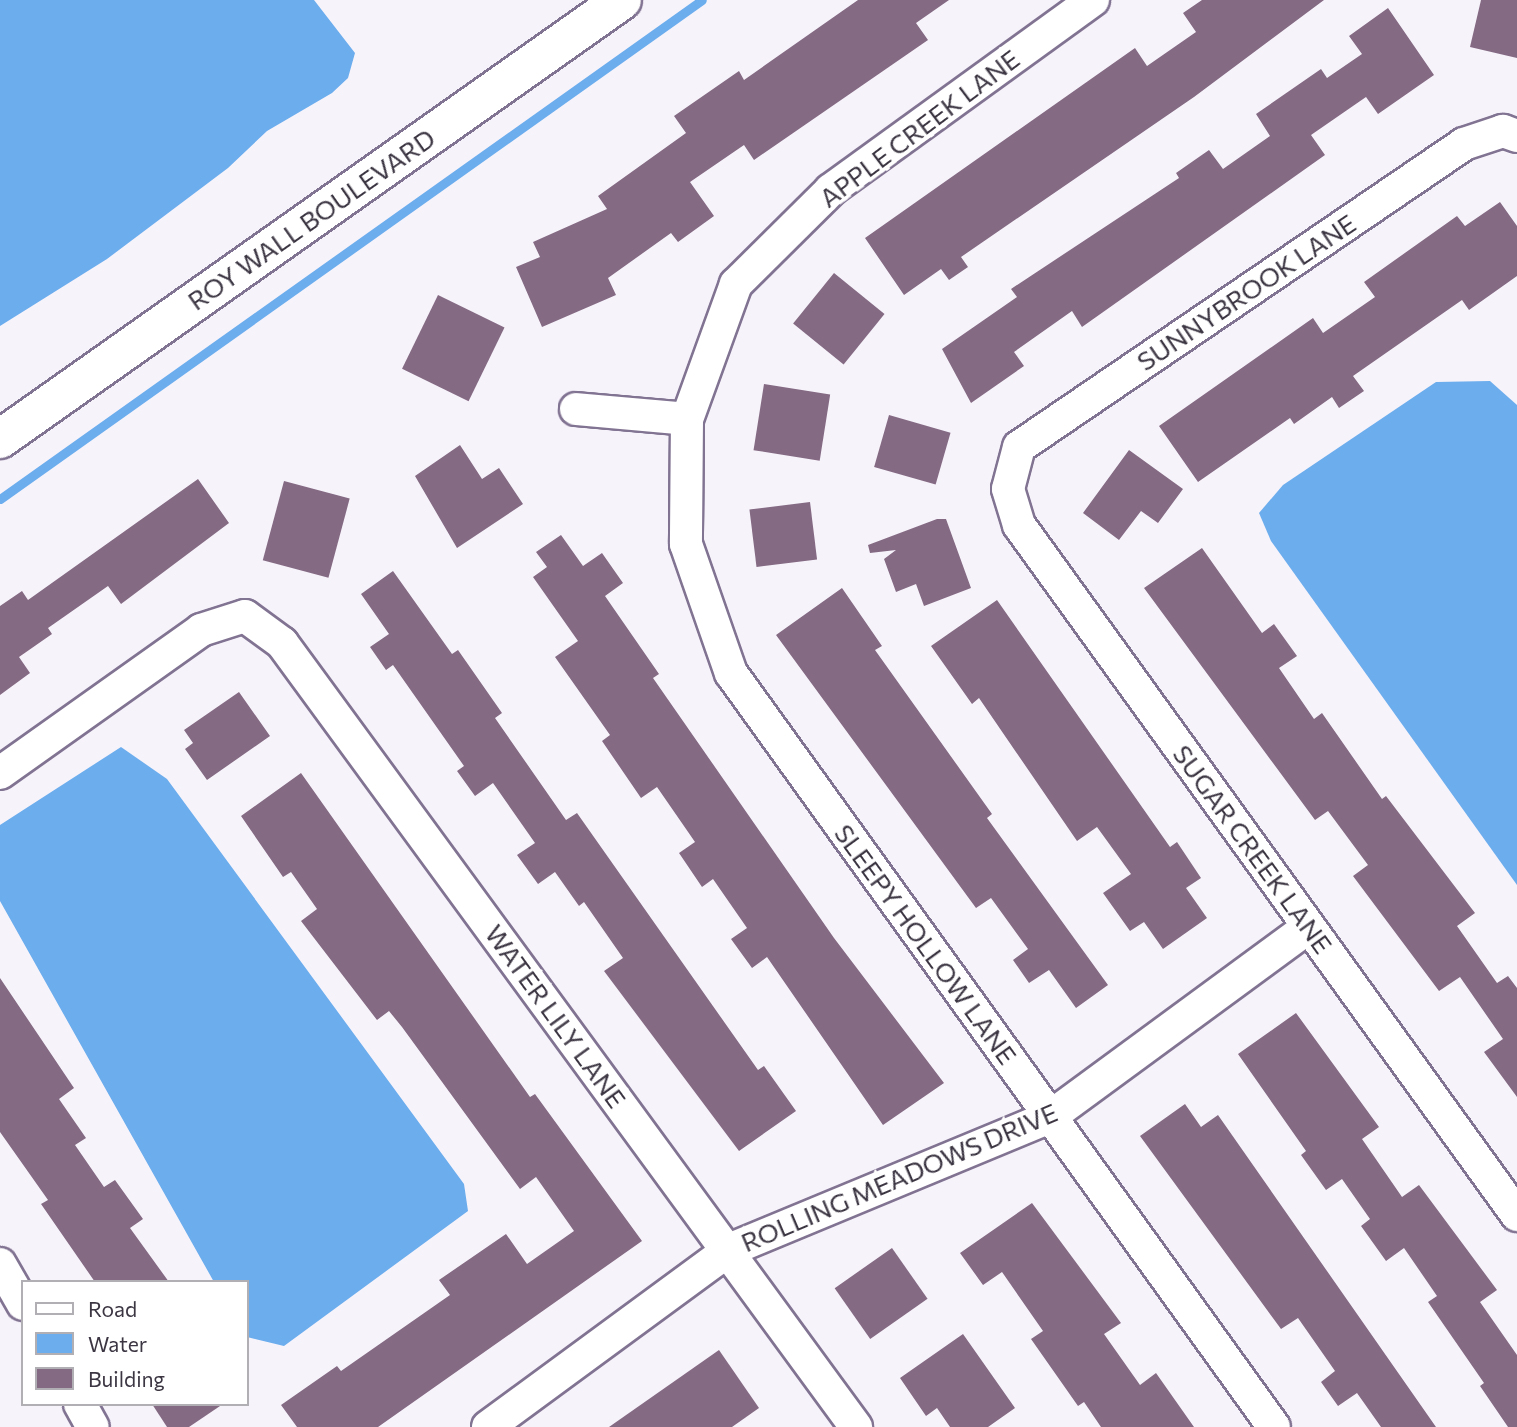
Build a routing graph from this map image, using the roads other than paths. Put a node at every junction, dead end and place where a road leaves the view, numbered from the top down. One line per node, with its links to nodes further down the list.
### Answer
1 (622, 0): 6 (street, ROY WALL BOULEVARD)
2 (1093, 0): 5 (street, APPLE CREEK LANE)
3 (1510, 134): 7 (street, SUNNYBROOK LANE)
4 (576, 409): 5 (street)
5 (687, 419): 10 (street, SLEEPY HOLLOW LANE)
6 (0, 439)
7 (1009, 475): 9 (street, SUGAR CREEK LANE)
8 (0, 773): 12 (street, WATER LILY LANE)
9 (1309, 927): 10 (street, ROLLING MEADOWS DRIVE); 11 (street, SUGAR CREEK LANE)
10 (1051, 1117): 12 (street, ROLLING MEADOWS DRIVE); 19 (street, SLEEPY HOLLOW LANE)
11 (1517, 1214)
12 (729, 1251): 17 (street, ROLLING MEADOWS DRIVE); 18 (street, WATER LILY LANE)
13 (0, 1264): 14 (street)
14 (21, 1301)
15 (81, 1406): 16 (street)
16 (93, 1427)
17 (488, 1427)
18 (856, 1427)
19 (1275, 1427)

